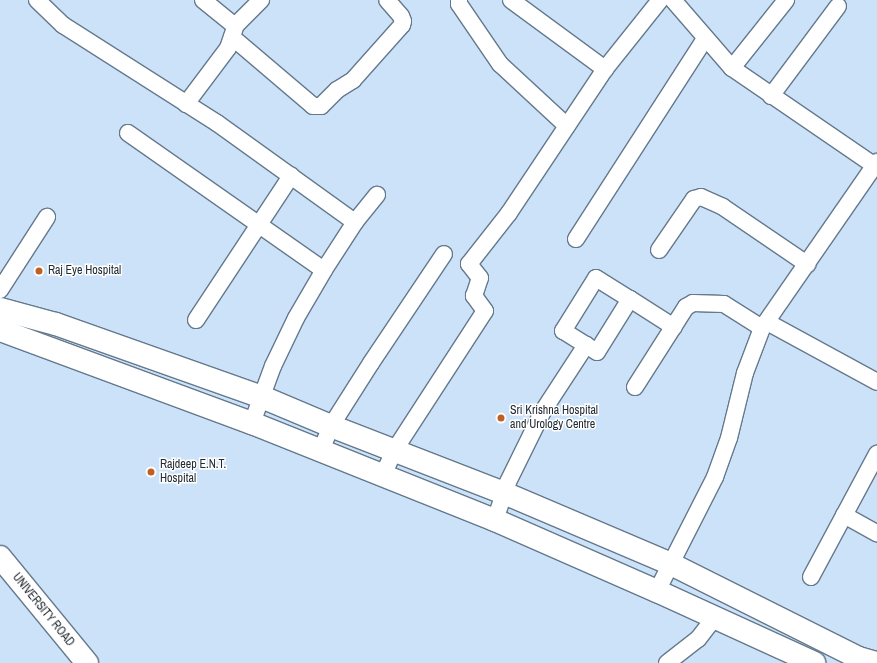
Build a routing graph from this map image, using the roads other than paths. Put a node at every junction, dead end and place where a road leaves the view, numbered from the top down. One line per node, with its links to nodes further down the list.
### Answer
1 (37, 0): 16 (street)
2 (203, 0): 11 (street)
3 (261, 0): 11 (street)
4 (387, 0): 11 (street)
5 (458, 0): 17 (street)
6 (511, 0): 14 (street)
7 (660, 0): 14 (street)
8 (673, 0): 12 (street)
9 (786, 0): 13 (street)
10 (838, 6): 15 (street)
11 (234, 31): 16 (street)
12 (705, 39): 13 (street); 25 (street)
13 (732, 68): 15 (street)
14 (605, 69): 17 (street)
15 (771, 96): 19 (street)
16 (186, 104): 20 (street)
17 (566, 126): 44 (street)
18 (128, 133): 24 (street)
19 (876, 164): 28 (street)
20 (291, 176): 23 (street); 24 (street)
21 (377, 195): 23 (street)
22 (47, 217): 30 (street)
23 (355, 222): 29 (street)
24 (259, 225): 29 (street); 33 (street)
25 (576, 239)
26 (659, 250): 28 (street)
27 (444, 254): 42 (street)
28 (807, 264): 34 (street)
29 (324, 270): 40 (street)
30 (0, 290)
31 (630, 299): 35 (street); 37 (street); 37 (street)
32 (0, 309): 40 (main road)
33 (196, 320)
34 (764, 325): 35 (street); 38 (street); 52 (street)
35 (674, 327): 39 (street)
36 (0, 330): 41 (main road)
37 (586, 345): 47 (street)
38 (877, 382)
39 (635, 387)
40 (262, 397): 41 (street); 42 (main road)
41 (252, 423): 43 (main road)
42 (331, 426): 43 (street); 44 (main road)
43 (321, 450): 46 (main road)
44 (394, 451): 46 (street); 47 (main road)
45 (877, 454): 48 (street)
46 (383, 475): 49 (main road)
47 (504, 493): 49 (street); 52 (main road)
48 (844, 515): 50 (street); 53 (street)
49 (495, 520): 55 (main road)
50 (877, 534)
51 (0, 557): 58 (main road, UNIVERSITY ROAD)
52 (671, 564): 55 (street); 61 (main road)
53 (810, 577)
54 (0, 579): 57 (main road, UNIVERSITY ROAD)
55 (657, 591): 56 (main road)
56 (715, 617): 59 (street); 60 (main road)
57 (67, 663)
58 (87, 663)
59 (667, 663)
60 (814, 663)
61 (876, 663)

